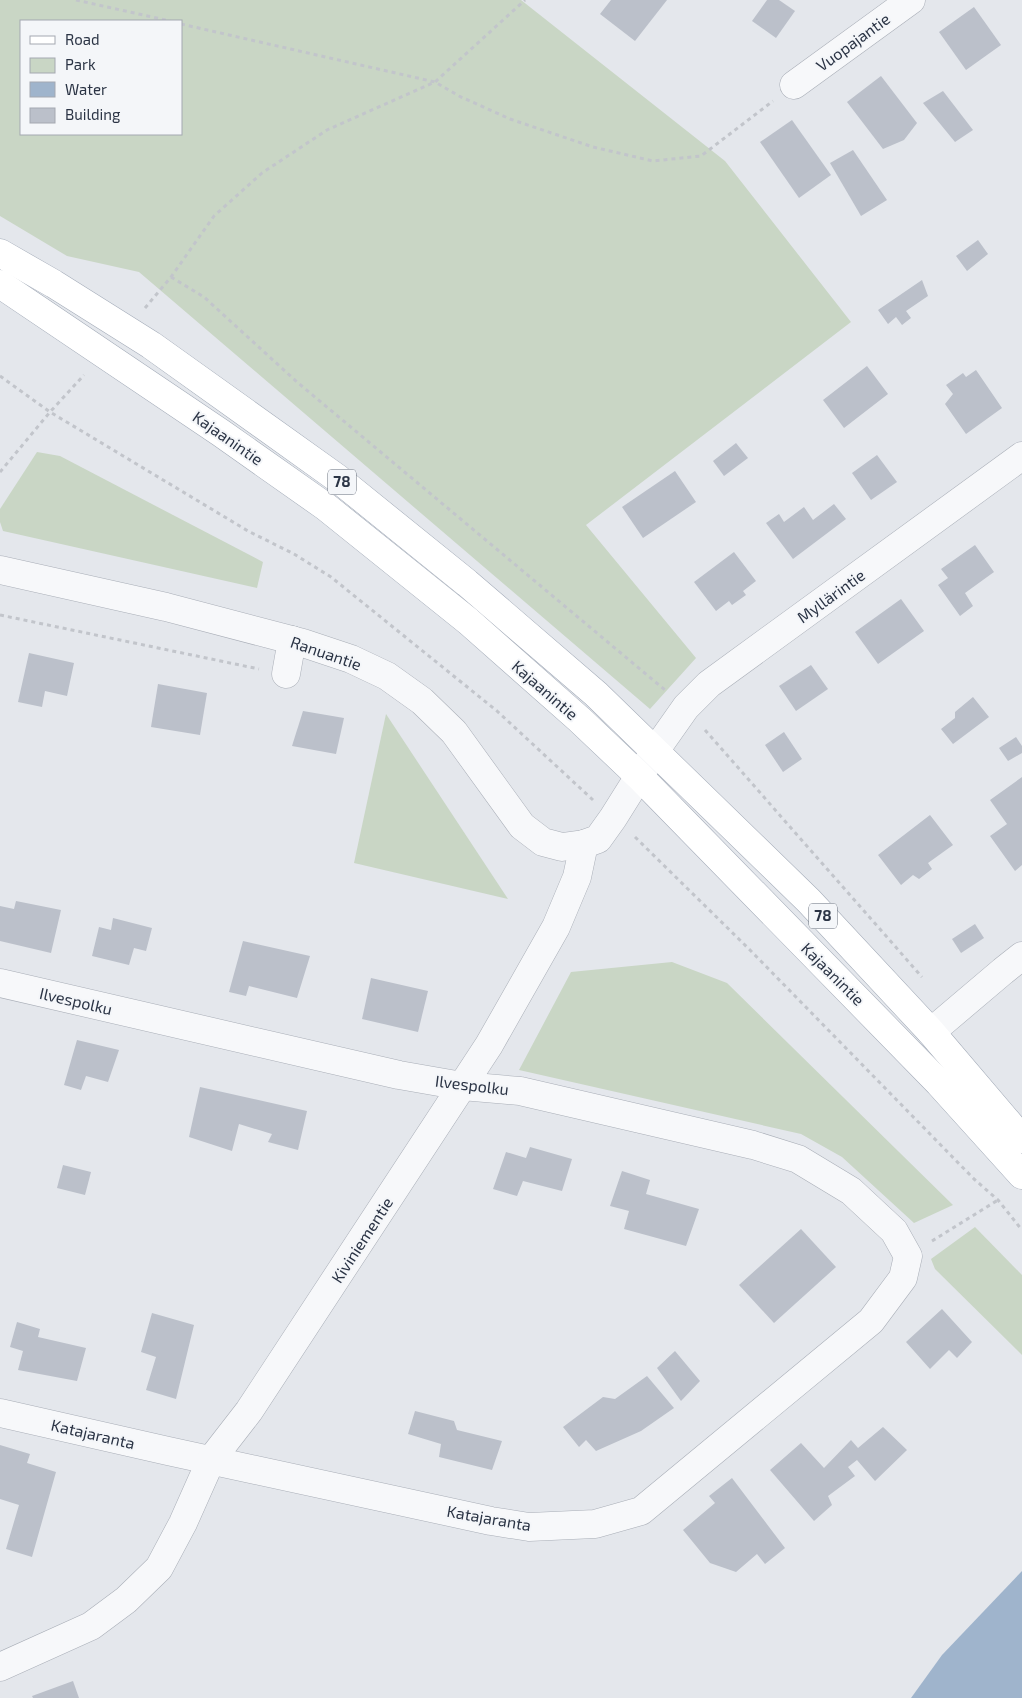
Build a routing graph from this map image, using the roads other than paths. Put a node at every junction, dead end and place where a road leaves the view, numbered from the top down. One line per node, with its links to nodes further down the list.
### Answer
1 (911, 0): 2 (street, Vuopajantie)
2 (794, 85)
3 (0, 253): 9 (main road, Kajaanintie / 78)
4 (0, 284): 10 (main road, Kajaanintie / 78)
5 (1022, 456): 9 (street, Myllärintie)
6 (0, 570): 7 (street, Ranuantie)
7 (292, 640): 8 (street); 11 (street, Ranuantie)
8 (286, 674)
9 (655, 751): 10 (street); 14 (main road, Kajaanintie / 78)
10 (639, 776): 11 (street); 17 (main road, Kajaanintie / 78)
11 (584, 844): 15 (street, Kiviniementie)
12 (1022, 956): 14 (street)
13 (0, 983): 15 (street, Ilvespolku)
14 (931, 1032): 16 (main road, Kajaanintie / 78)
15 (462, 1086): 18 (street, Ilvespolku); 20 (street, Kiviniementie)
16 (1022, 1139)
17 (1022, 1174)
18 (908, 1256): 20 (street, Katajaranta)
19 (0, 1413): 20 (street, Katajaranta)
20 (211, 1460): 21 (street, Kiviniementie)
21 (0, 1667)

